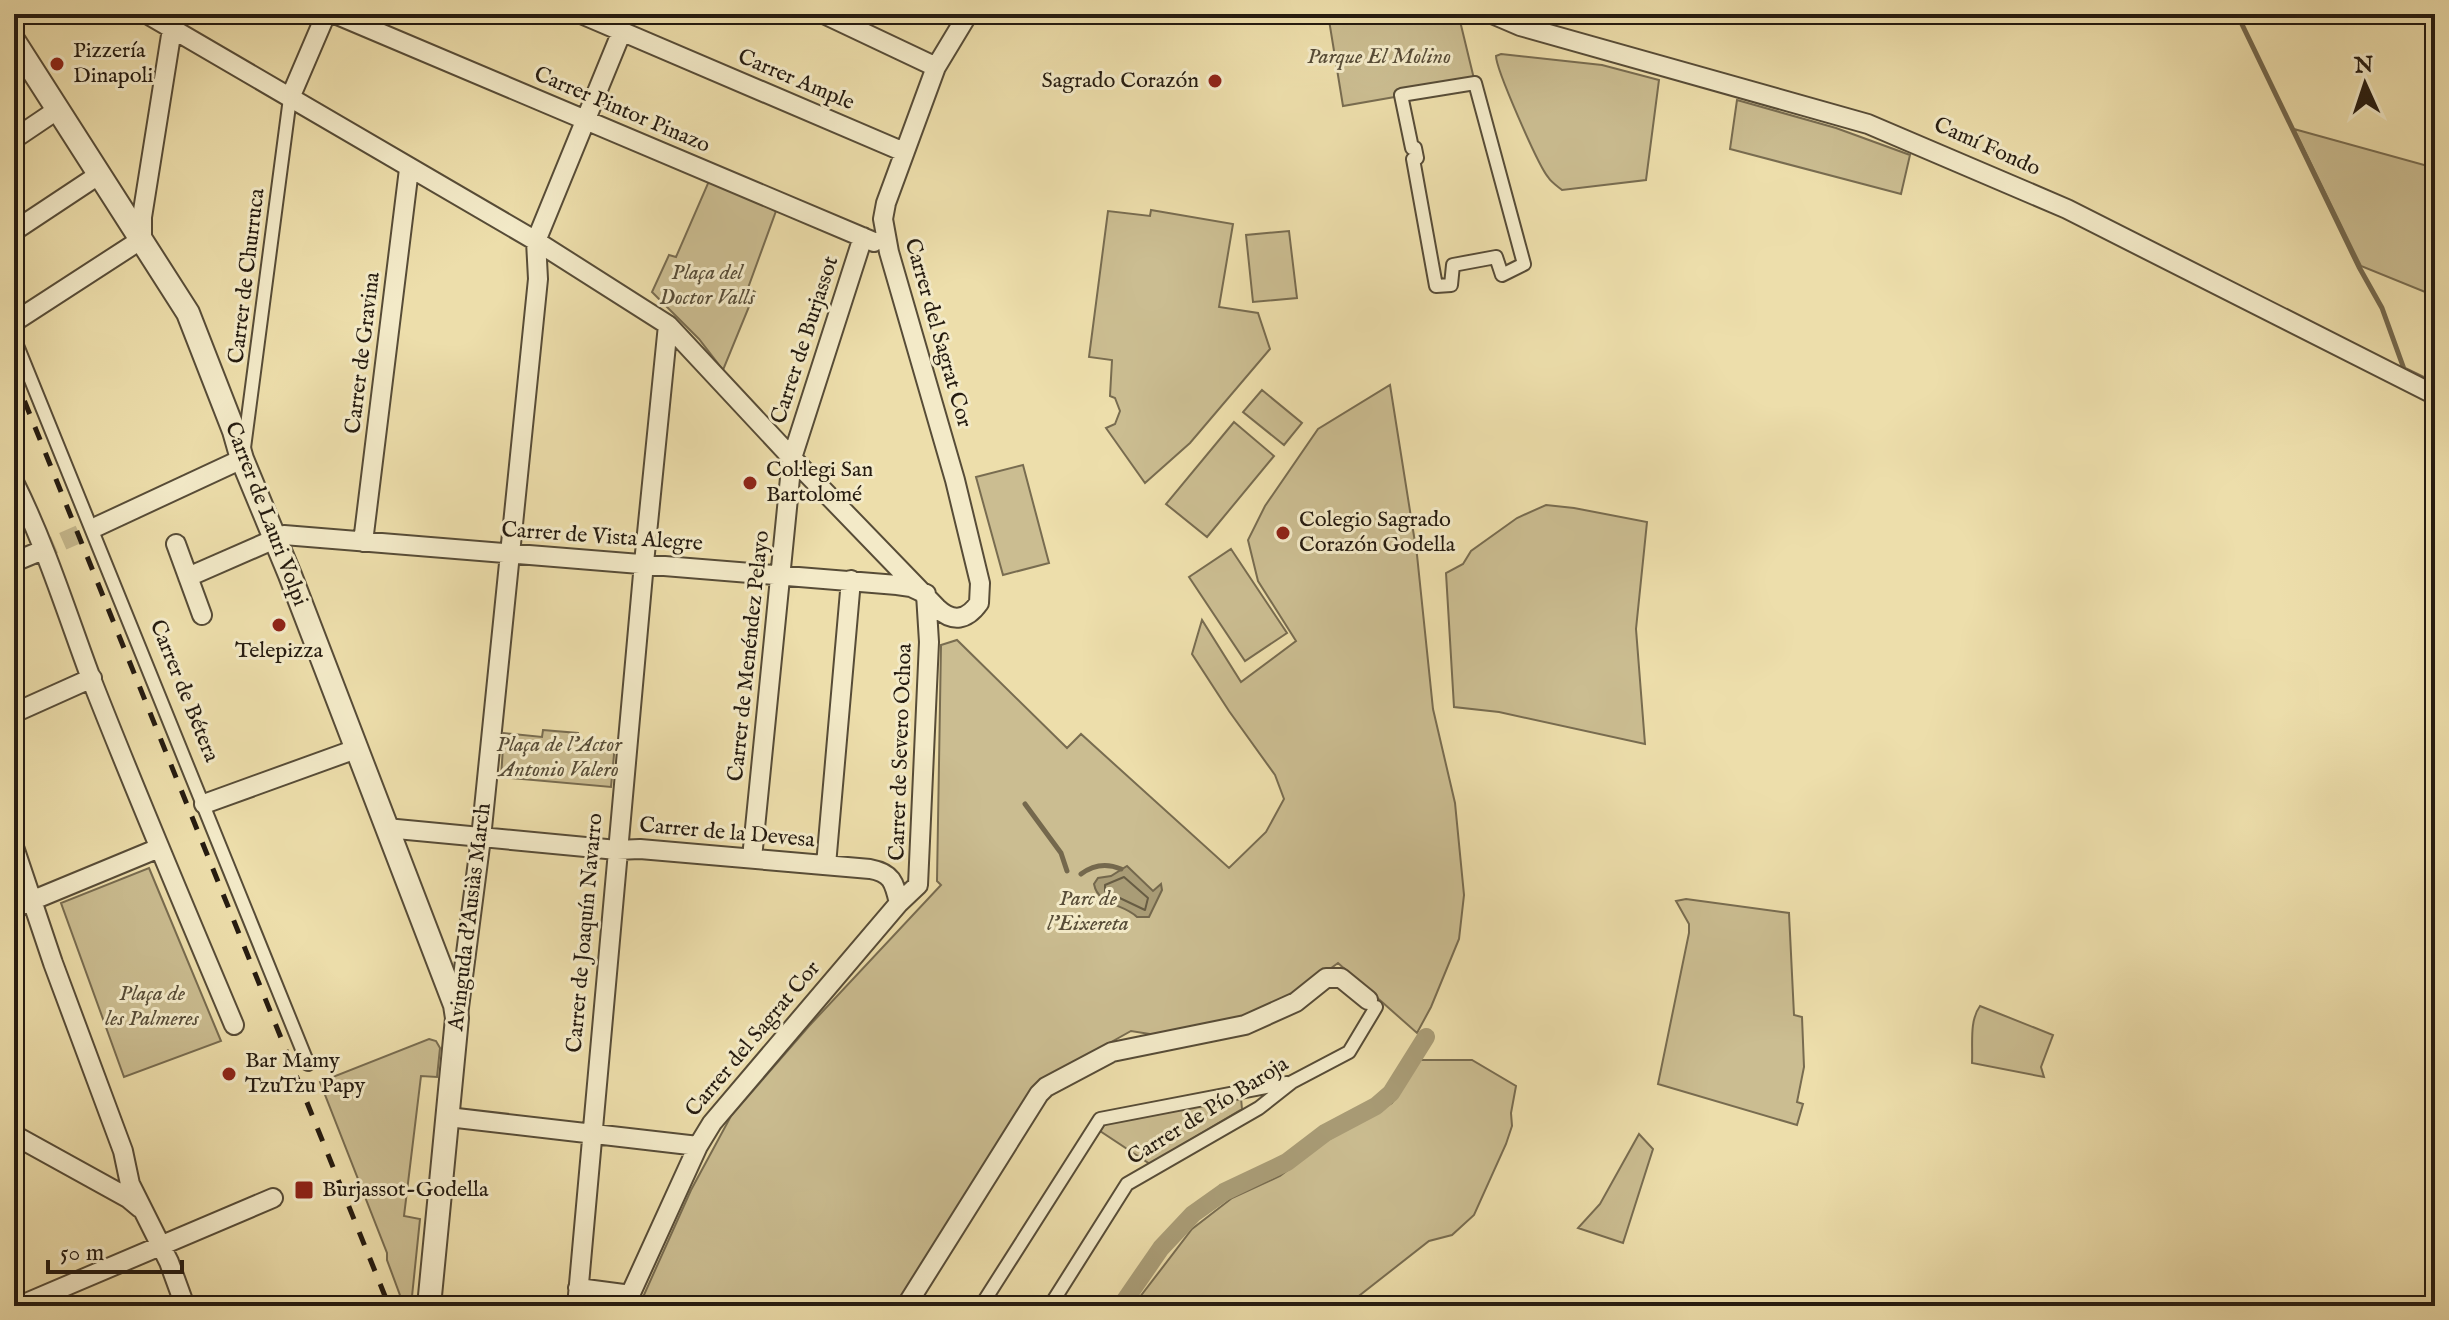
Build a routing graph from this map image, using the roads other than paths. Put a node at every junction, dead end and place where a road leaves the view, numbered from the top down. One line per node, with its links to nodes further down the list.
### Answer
1 (147, 14): 9 (street)
2 (326, 14): 12 (street)
3 (335, 14): 14 (street, Carrer Pintor Pinazo)
4 (581, 14): 8 (street, Carrer Ample)
5 (824, 14): 11 (street)
6 (968, 14): 11 (street, Carrer del Sagrat Cor)
7 (1492, 14): 28 (street, Camí Fondo)
8 (618, 24): 14 (street); 16 (street, Carrer Ample)
9 (172, 29): 12 (street); 21 (street)
10 (15, 43): 13 (street, Carrer de Lauri Volpi)
11 (936, 67): 16 (street, Carrer del Sagrat Cor)
12 (290, 98): 17 (street); 30 (street, Carrer de Churruca)
13 (57, 110): 15 (street); 18 (street, Carrer de Lauri Volpi)
14 (585, 120): 20 (street, Carrer Pintor Pinazo); 22 (street)
15 (14, 139)
16 (904, 152): 23 (street, Carrer del Sagrat Cor)
17 (409, 169): 22 (street); 34 (street, Carrer de Gravina)
18 (100, 174): 19 (street); 21 (street, Carrer de Lauri Volpi)
19 (14, 231)
20 (863, 237): 23 (street, Carrer Pintor Pinazo); 29 (street, Carrer de Burjassot)
21 (142, 239): 25 (street); 30 (street, Carrer de Lauri Volpi)
22 (536, 241): 26 (street); 37 (street, Avinguda d'Ausiàs March)
23 (889, 252): 43 (street, Carrer del Sagrat Cor)
24 (1435, 282): 24 (street)
25 (14, 322)
26 (668, 325): 29 (street); 39 (street, Carrer de Joaquín Navarro)
27 (14, 338): 48 (street, Carrer de Bétera)
28 (2435, 395)
29 (792, 458): 40 (street, Carrer de Menéndez Pelayo); 43 (street)
30 (242, 459): 32 (street); 33 (street, Carrer de Lauri Volpi)
31 (14, 482): 45 (street)
32 (98, 526)
33 (274, 538): 34 (street, Carrer de Vista Alegre); 41 (street); 47 (street, Carrer de Lauri Volpi)
34 (363, 542): 37 (street, Carrer de Vista Alegre)
35 (176, 544): 41 (street)
36 (38, 552): 38 (street)
37 (510, 555): 39 (street, Carrer de Vista Alegre); 50 (street, Avinguda d'Ausiàs March)
38 (14, 562)
39 (644, 563): 40 (street, Carrer de Vista Alegre); 53 (street, Carrer de Joaquín Navarro)
40 (782, 575): 42 (street, Carrer de Vista Alegre); 54 (street, Carrer de Menéndez Pelayo)
41 (188, 577): 44 (street)
42 (851, 580): 43 (street, Carrer de Vista Alegre); 55 (street)
43 (926, 594): 57 (street, Carrer de Severo Ochoa)
44 (202, 615)
45 (92, 678): 46 (street); 52 (street)
46 (14, 713)
47 (356, 749): 48 (street); 49 (street, Carrer de Lauri Volpi)
48 (204, 804): 62 (street, Carrer de Bétera)
49 (386, 828): 50 (street, Carrer de la Devesa); 60 (street, Carrer de Lauri Volpi)
50 (481, 838): 53 (street, Carrer de la Devesa); 60 (street, Avinguda d'Ausiàs March)
51 (14, 847): 56 (street)
52 (159, 848): 56 (street); 61 (street)
53 (617, 850): 54 (street, Carrer de la Devesa); 65 (street, Carrer de Joaquín Navarro)
54 (752, 858): 55 (street, Carrer de la Devesa)
55 (826, 865): 57 (street, Carrer de la Devesa)
56 (34, 900): 58 (street); 68 (street)
57 (899, 903): 67 (street, Carrer del Sagrat Cor)
58 (14, 908)
59 (1372, 1004): 63 (street, Carrer de Pío Baroja); 78 (street)
60 (457, 1018): 64 (street, Avinguda d'Ausiàs March)
61 (234, 1025)
62 (308, 1064)
63 (1292, 1082): 79 (street); 80 (street, Carrer de Pío Baroja)
64 (448, 1117): 65 (street); 77 (street, Avinguda d'Ausiàs March)
65 (591, 1133): 67 (street); 73 (street, Carrer de Joaquín Navarro)
66 (14, 1135): 69 (street)
67 (698, 1146): 74 (street, Carrer del Sagrat Cor)
68 (125, 1164): 69 (street); 71 (street)
69 (97, 1182): 71 (street)
70 (273, 1198): 72 (street)
71 (142, 1210): 72 (street)
72 (159, 1246): 75 (street); 76 (street)
73 (577, 1297): 74 (street)
74 (628, 1300)
75 (19, 1306)
76 (185, 1306)
77 (429, 1306)
78 (906, 1306)
79 (981, 1306)
80 (1050, 1306)

